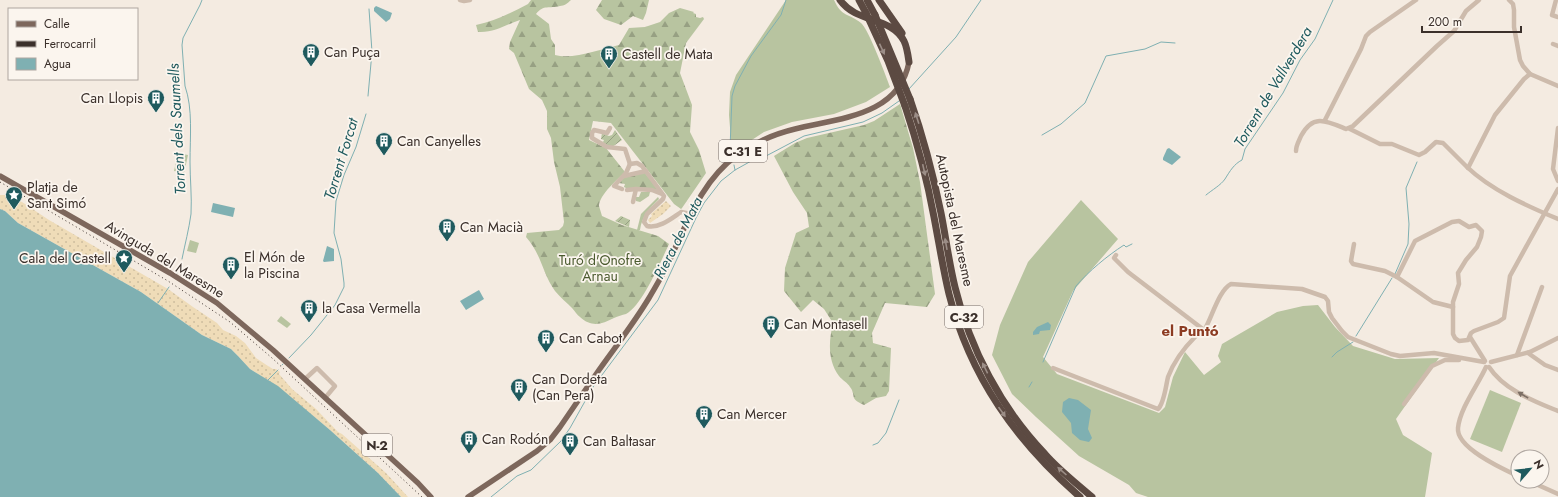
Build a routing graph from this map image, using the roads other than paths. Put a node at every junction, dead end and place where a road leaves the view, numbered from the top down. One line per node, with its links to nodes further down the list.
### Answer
1 (460, 0): 2 (street)
2 (470, 0)
3 (840, 0): 12 (highway)
4 (859, 0): 60 (highway, Autopista del Maresme / C-32, one-way to 60, bridge)
5 (867, 0): 61 (highway, Autopista del Maresme / C-32, one-way to 5, bridge)
6 (879, 0): 12 (highway, C-31 E)
7 (1416, 0): 15 (street)
8 (1479, 0): 17 (street)
9 (1509, 0): 13 (street)
10 (1556, 0): 11 (street)
11 (1558, 17)
12 (909, 62): 31 (main road, C-31 E)
13 (1530, 74): 14 (street); 21 (street)
14 (1558, 86)
15 (1325, 120): 17 (street); 19 (street)
16 (610, 128): 20 (street)
17 (1350, 128): 21 (street)
18 (1558, 128): 25 (street)
19 (1296, 151)
20 (630, 164): 22 (street); 24 (street)
21 (1468, 168): 30 (street)
22 (646, 171): 24 (street); 28 (street)
23 (0, 176): 47 (main road, Avinguda del Maresme / N-2)
24 (624, 176): 26 (street)
25 (1558, 181)
26 (636, 189): 28 (street); 29 (street)
27 (1558, 189): 30 (street)
28 (662, 194): 31 (street)
29 (633, 202)
30 (1544, 213): 32 (street); 39 (street)
31 (691, 214): 54 (main road, C-31 E)
32 (1558, 219)
33 (1354, 244): 35 (street)
34 (1116, 255): 38 (street)
35 (1397, 277): 37 (street); 37 (street)
36 (1542, 287): 42 (street)
37 (1453, 307): 39 (street)
38 (1204, 330): 43 (street); 45 (street)
39 (1470, 337): 44 (street)
40 (1558, 338): 41 (street)
41 (1528, 352): 42 (street); 46 (street)
42 (1517, 355): 44 (street)
43 (1465, 360): 44 (street); 49 (street)
44 (1486, 364): 50 (street, one-way to 44); 51 (street)
45 (1053, 368)
46 (1558, 370)
47 (305, 379): 48 (main road, Avinguda del Maresme / N-2); 48 (street)
48 (325, 398): 52 (main road, Avinguda del Maresme / N-2)
49 (1404, 404)
50 (1558, 411)
51 (1510, 472)
52 (418, 483): 56 (main road, Avinguda del Maresme / N-2); 57 (main road, Avinguda del Maresme / N-2)
53 (1547, 489): 55 (street)
54 (478, 491): 58 (main road, C-31 E); 59 (main road, C-31 E)
55 (1558, 494)
56 (431, 497)
57 (436, 497)
58 (468, 497)
59 (473, 497)
60 (1080, 497)
61 (1092, 497)

